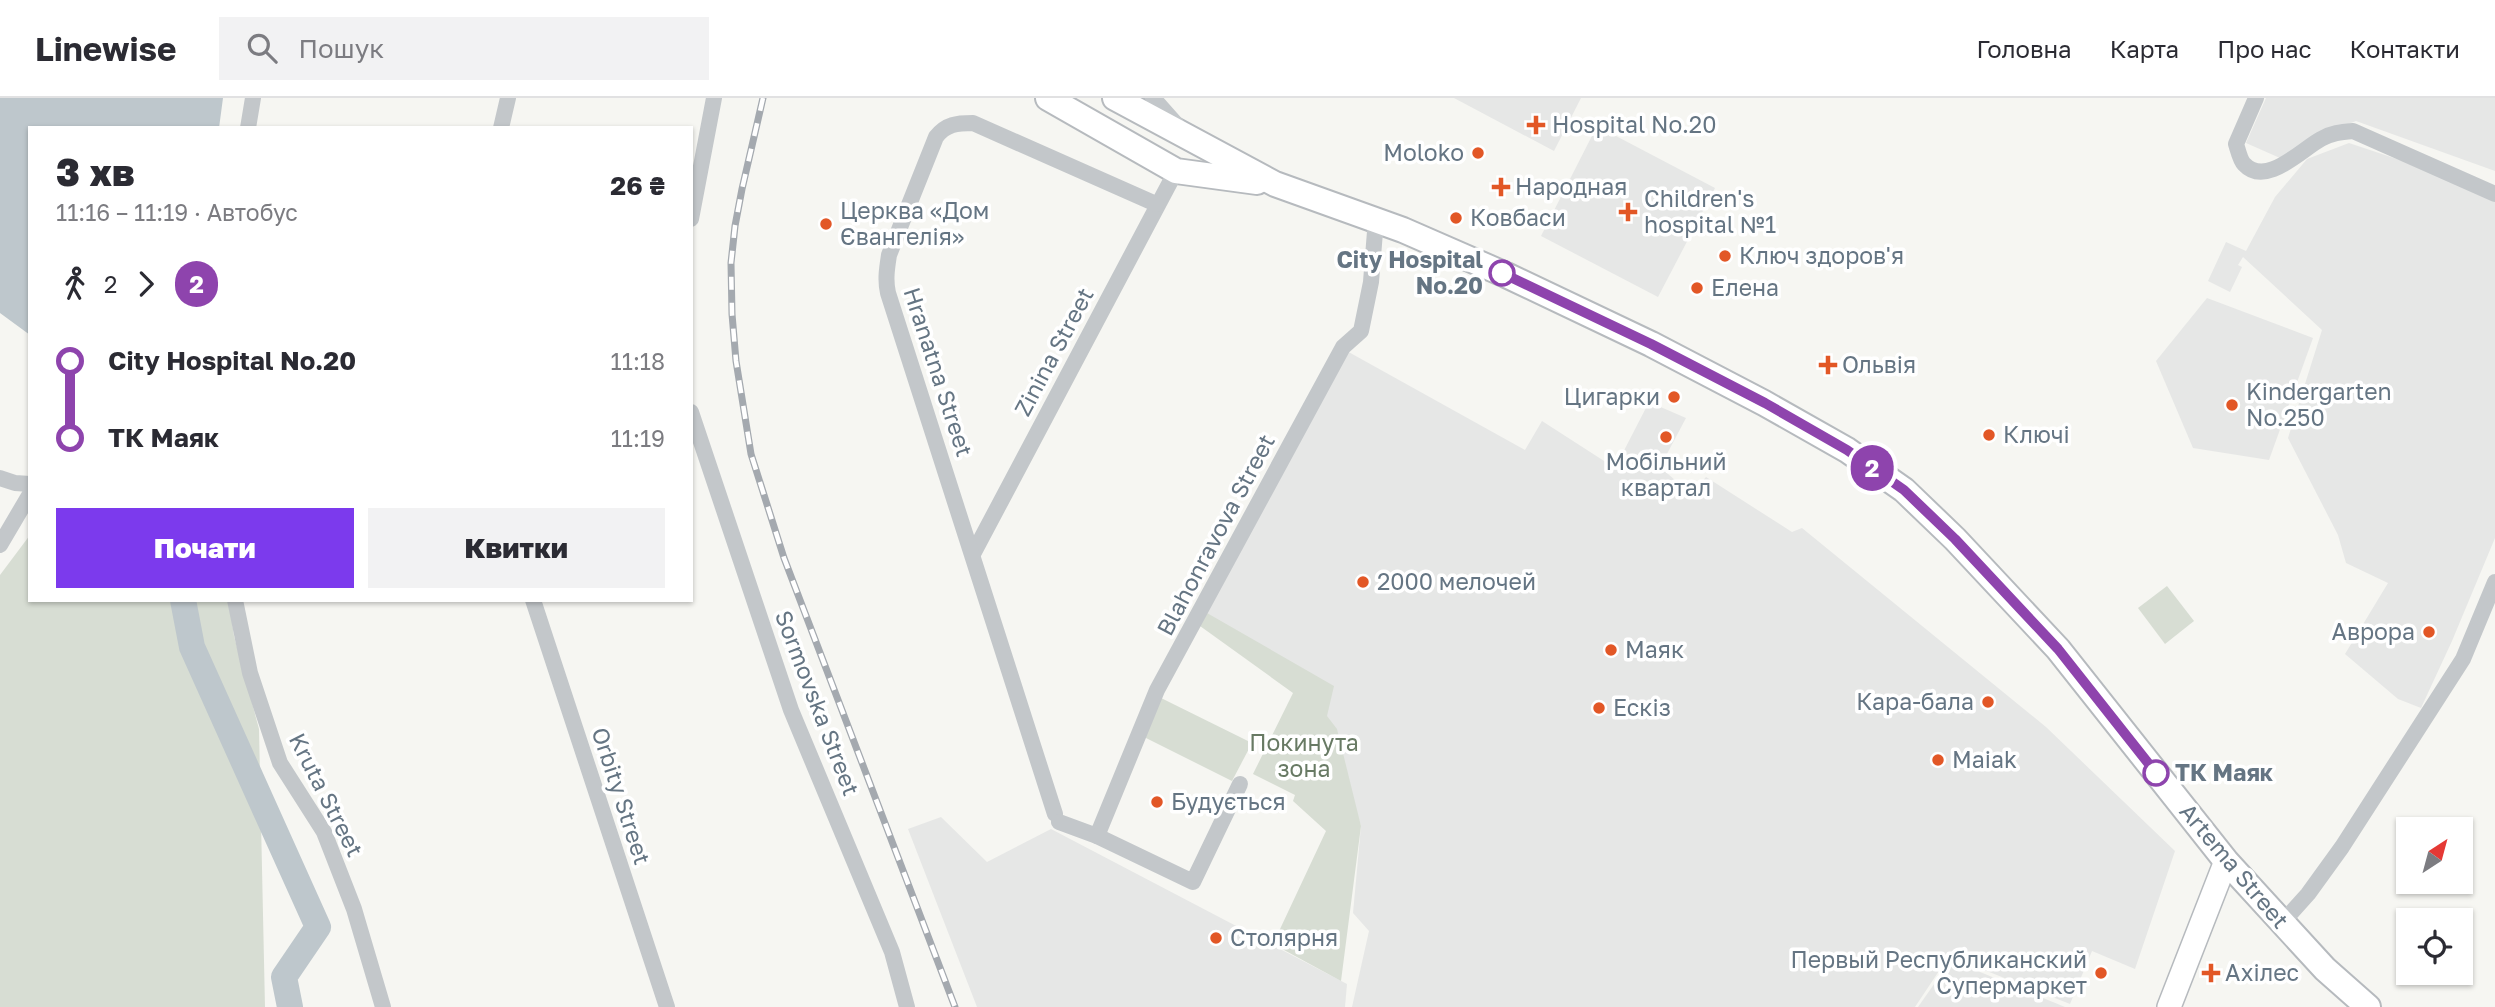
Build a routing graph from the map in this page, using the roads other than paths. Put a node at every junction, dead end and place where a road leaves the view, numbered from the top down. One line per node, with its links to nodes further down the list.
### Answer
1 (253, 98): 8 (street)
2 (508, 98): 9 (street)
3 (714, 98): 16 (street)
4 (1048, 98): 11 (main road, Artema Street)
5 (1115, 98): 10 (main road, Artema Street)
6 (1153, 98): 10 (street)
7 (2256, 98): 14 (street)
8 (247, 126)
9 (501, 126)
10 (1191, 140): 11 (main road); 13 (main road, Artema Street)
11 (1148, 156): 12 (main road, Artema Street)
12 (1176, 171): 13 (main road, Artema Street); 15 (street, Zinina Street)
13 (1275, 184): 17 (main road, Artema Street)
14 (2495, 194)
15 (1156, 204): 23 (street, Zinina Street); 23 (street, Hranatna Street)
16 (693, 208)
17 (1376, 219): 28 (street, Blahonravova Street); 29 (main road, Artema Street)
18 (693, 418): 33 (street, Sormovska Street)
19 (0, 478): 20 (street)
20 (28, 484)
21 (28, 497): 22 (street)
22 (0, 545)
23 (973, 554): 28 (street, Hranatna Street)
24 (2495, 582): 30 (street)
25 (236, 602): 31 (street, Kruta Street)
26 (534, 602): 32 (street, Orbity Street)
27 (1240, 784): 28 (street)
28 (1097, 836)
29 (2227, 861): 30 (main road, Artema Street); 34 (street)
30 (2282, 923): 35 (main road, Artema Street)
31 (383, 1007)
32 (667, 1007)
33 (907, 1007)
34 (2169, 1007)
35 (2368, 1007)

